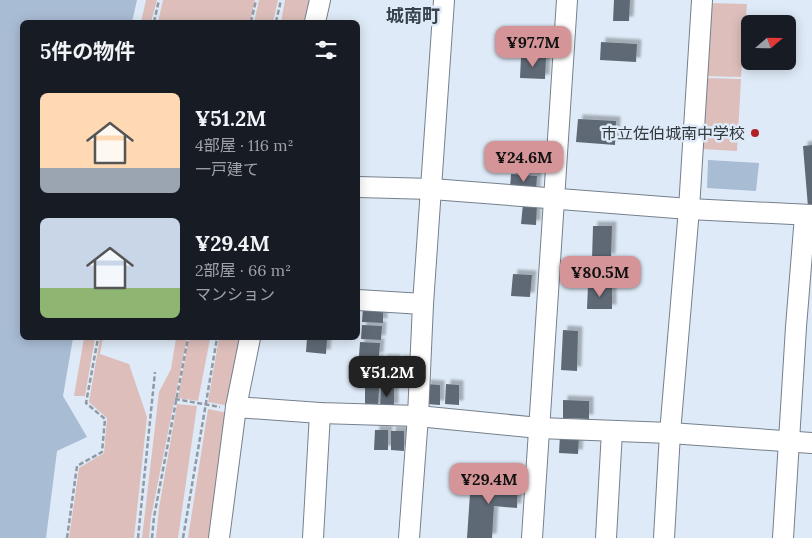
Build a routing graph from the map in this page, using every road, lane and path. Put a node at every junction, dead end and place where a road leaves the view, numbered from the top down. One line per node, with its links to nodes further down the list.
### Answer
1 (159, 0): 8 (path)
2 (256, 0): 9 (path)
3 (281, 0): 10 (path)
4 (320, 0): 11 (street)
5 (444, 0): 13 (street)
6 (567, 0): 14 (street)
7 (702, 0): 15 (street)
8 (154, 20)
9 (251, 20)
10 (276, 20)
11 (315, 20)
12 (360, 186): 13 (street)
13 (432, 190): 14 (street); 19 (street)
14 (554, 199): 15 (street); 31 (street)
15 (689, 209): 16 (street); 33 (street)
16 (809, 216): 17 (street)
17 (807, 257): 20 (street)
18 (360, 300): 19 (street)
19 (423, 304): 30 (street)
20 (804, 327): 34 (street)
21 (98, 340): 36 (path)
22 (188, 340): 26 (path)
23 (217, 340): 27 (path)
24 (250, 340): 28 (street)
25 (155, 372): 37 (path)
26 (175, 399): 27 (path); 38 (path)
27 (205, 404): 28 (path); 39 (path)
28 (236, 409): 29 (street); 40 (street)
29 (320, 413): 30 (street); 41 (street)
30 (418, 416): 31 (street); 42 (street)
31 (539, 428): 32 (street); 43 (street)
32 (612, 430): 33 (street); 44 (street)
33 (670, 433): 34 (street); 45 (street)
34 (789, 442): 35 (street); 46 (street)
35 (812, 443)
36 (67, 538)
37 (138, 538)
38 (152, 538)
39 (183, 538)
40 (218, 538)
41 (313, 538)
42 (409, 538)
43 (532, 538)
44 (606, 538)
45 (664, 538)
46 (783, 538)

